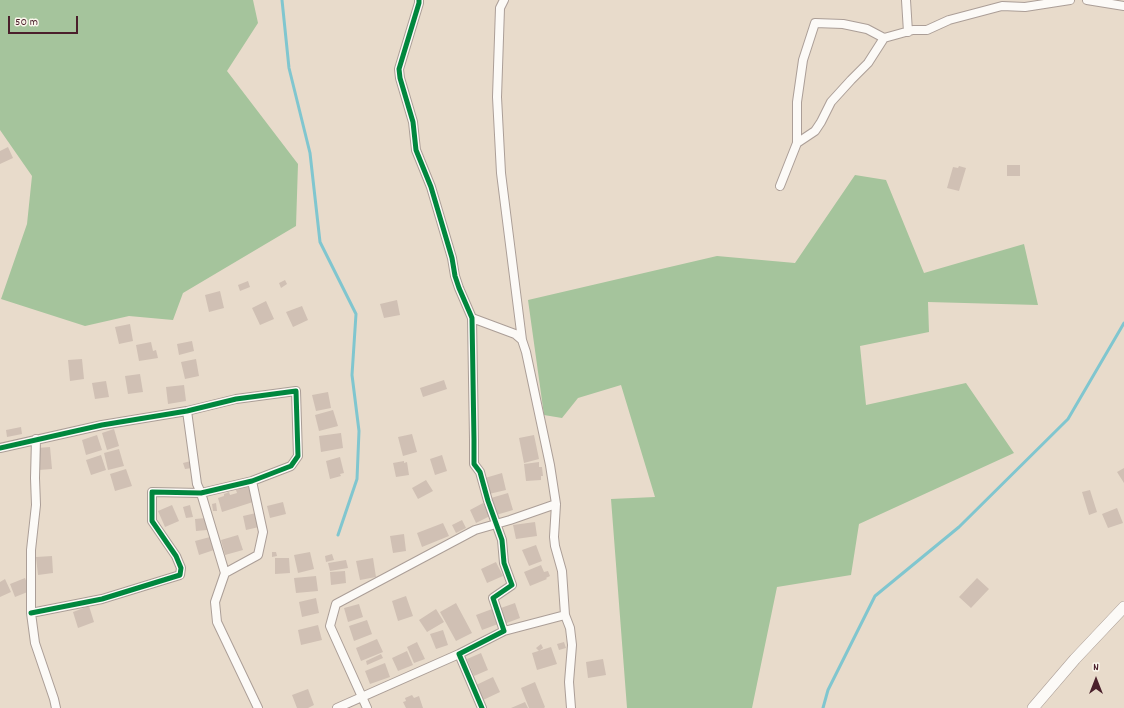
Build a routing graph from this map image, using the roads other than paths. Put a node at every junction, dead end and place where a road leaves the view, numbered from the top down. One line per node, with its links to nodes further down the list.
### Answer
1 (419, 0): 11 (street)
2 (504, 0): 12 (street)
3 (906, 0): 7 (street)
4 (1070, 0): 7 (street)
5 (1087, 0): 6 (street)
6 (1124, 6)
7 (908, 32): 8 (street)
8 (884, 38): 9 (street); 9 (street)
9 (797, 143): 10 (street)
10 (780, 186)
11 (472, 318): 12 (street); 19 (street)
12 (522, 340): 18 (street)
13 (187, 411): 14 (street); 16 (street); 17 (street)
14 (36, 440): 15 (street); 22 (street)
15 (0, 448)
16 (252, 481): 17 (street); 20 (street)
17 (201, 493): 20 (street); 22 (street)
18 (556, 504): 19 (street); 23 (street)
19 (496, 524): 24 (street); 26 (street)
20 (225, 573): 28 (street)
21 (1124, 607): 33 (main road)
22 (31, 613): 27 (street)
23 (565, 615): 24 (street); 32 (street)
24 (504, 631): 25 (street)
25 (459, 654): 26 (street); 31 (street)
26 (362, 697): 29 (street); 30 (street)
27 (56, 708)
28 (258, 708)
29 (337, 708)
30 (367, 708)
31 (482, 708)
32 (571, 708)
33 (1033, 708)

